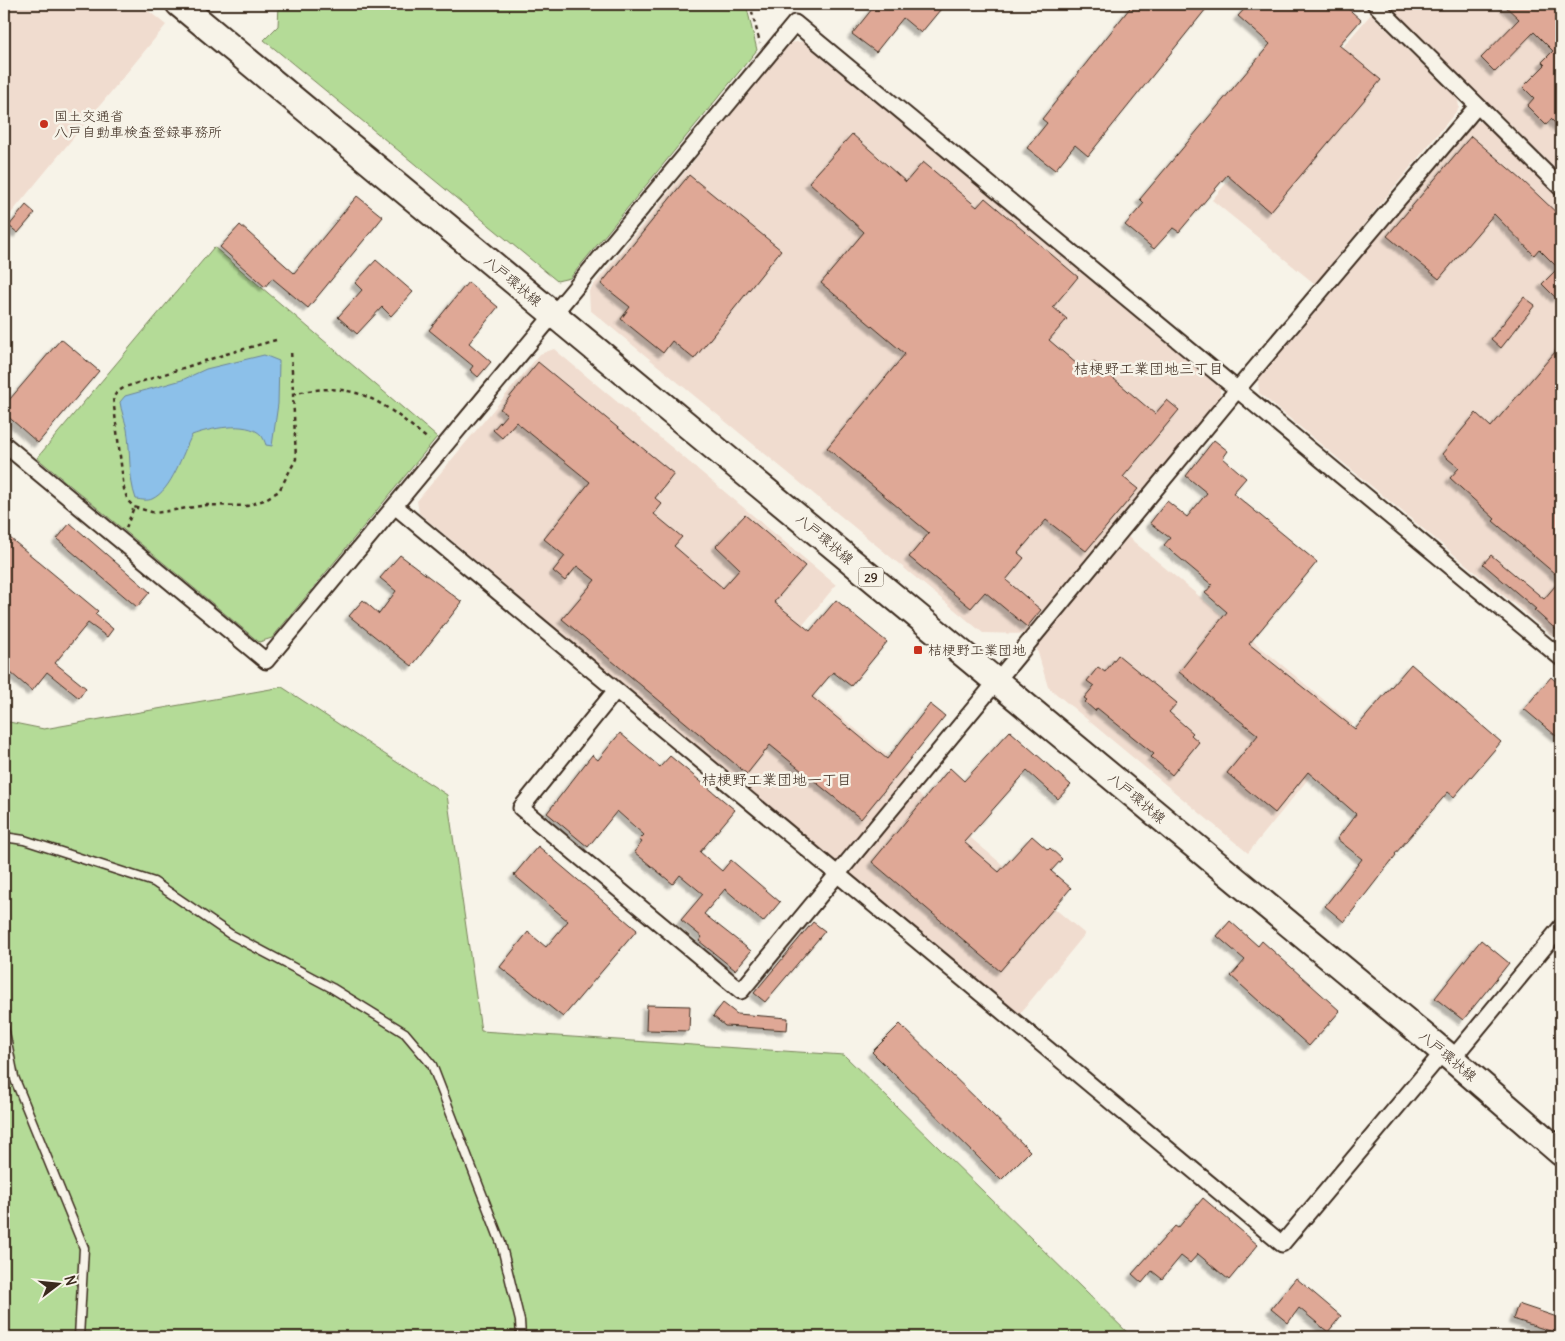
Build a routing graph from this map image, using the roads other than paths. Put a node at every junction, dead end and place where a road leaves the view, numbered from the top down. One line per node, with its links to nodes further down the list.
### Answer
1 (179, 4): 5 (main road, 八戸環状線 / 29)
2 (1375, 4): 3 (street)
3 (1477, 106): 4 (street); 6 (street)
4 (1561, 188)
5 (554, 315): 6 (street); 8 (street); 10 (main road, 八戸環状線 / 29)
6 (1238, 390): 9 (street); 10 (street)
7 (4, 444): 8 (street)
8 (396, 507): 11 (street)
9 (1561, 658)
10 (996, 681): 13 (street); 16 (main road, 八戸環状線 / 29)
11 (616, 690): 13 (street); 13 (street)
12 (4, 837): 19 (lane)
13 (838, 875): 16 (street)
14 (1561, 927): 16 (street)
15 (4, 1027): 18 (lane)
16 (1447, 1055): 17 (main road, 八戸環状線 / 29)
17 (1561, 1153)
18 (80, 1337)
19 (521, 1337)

